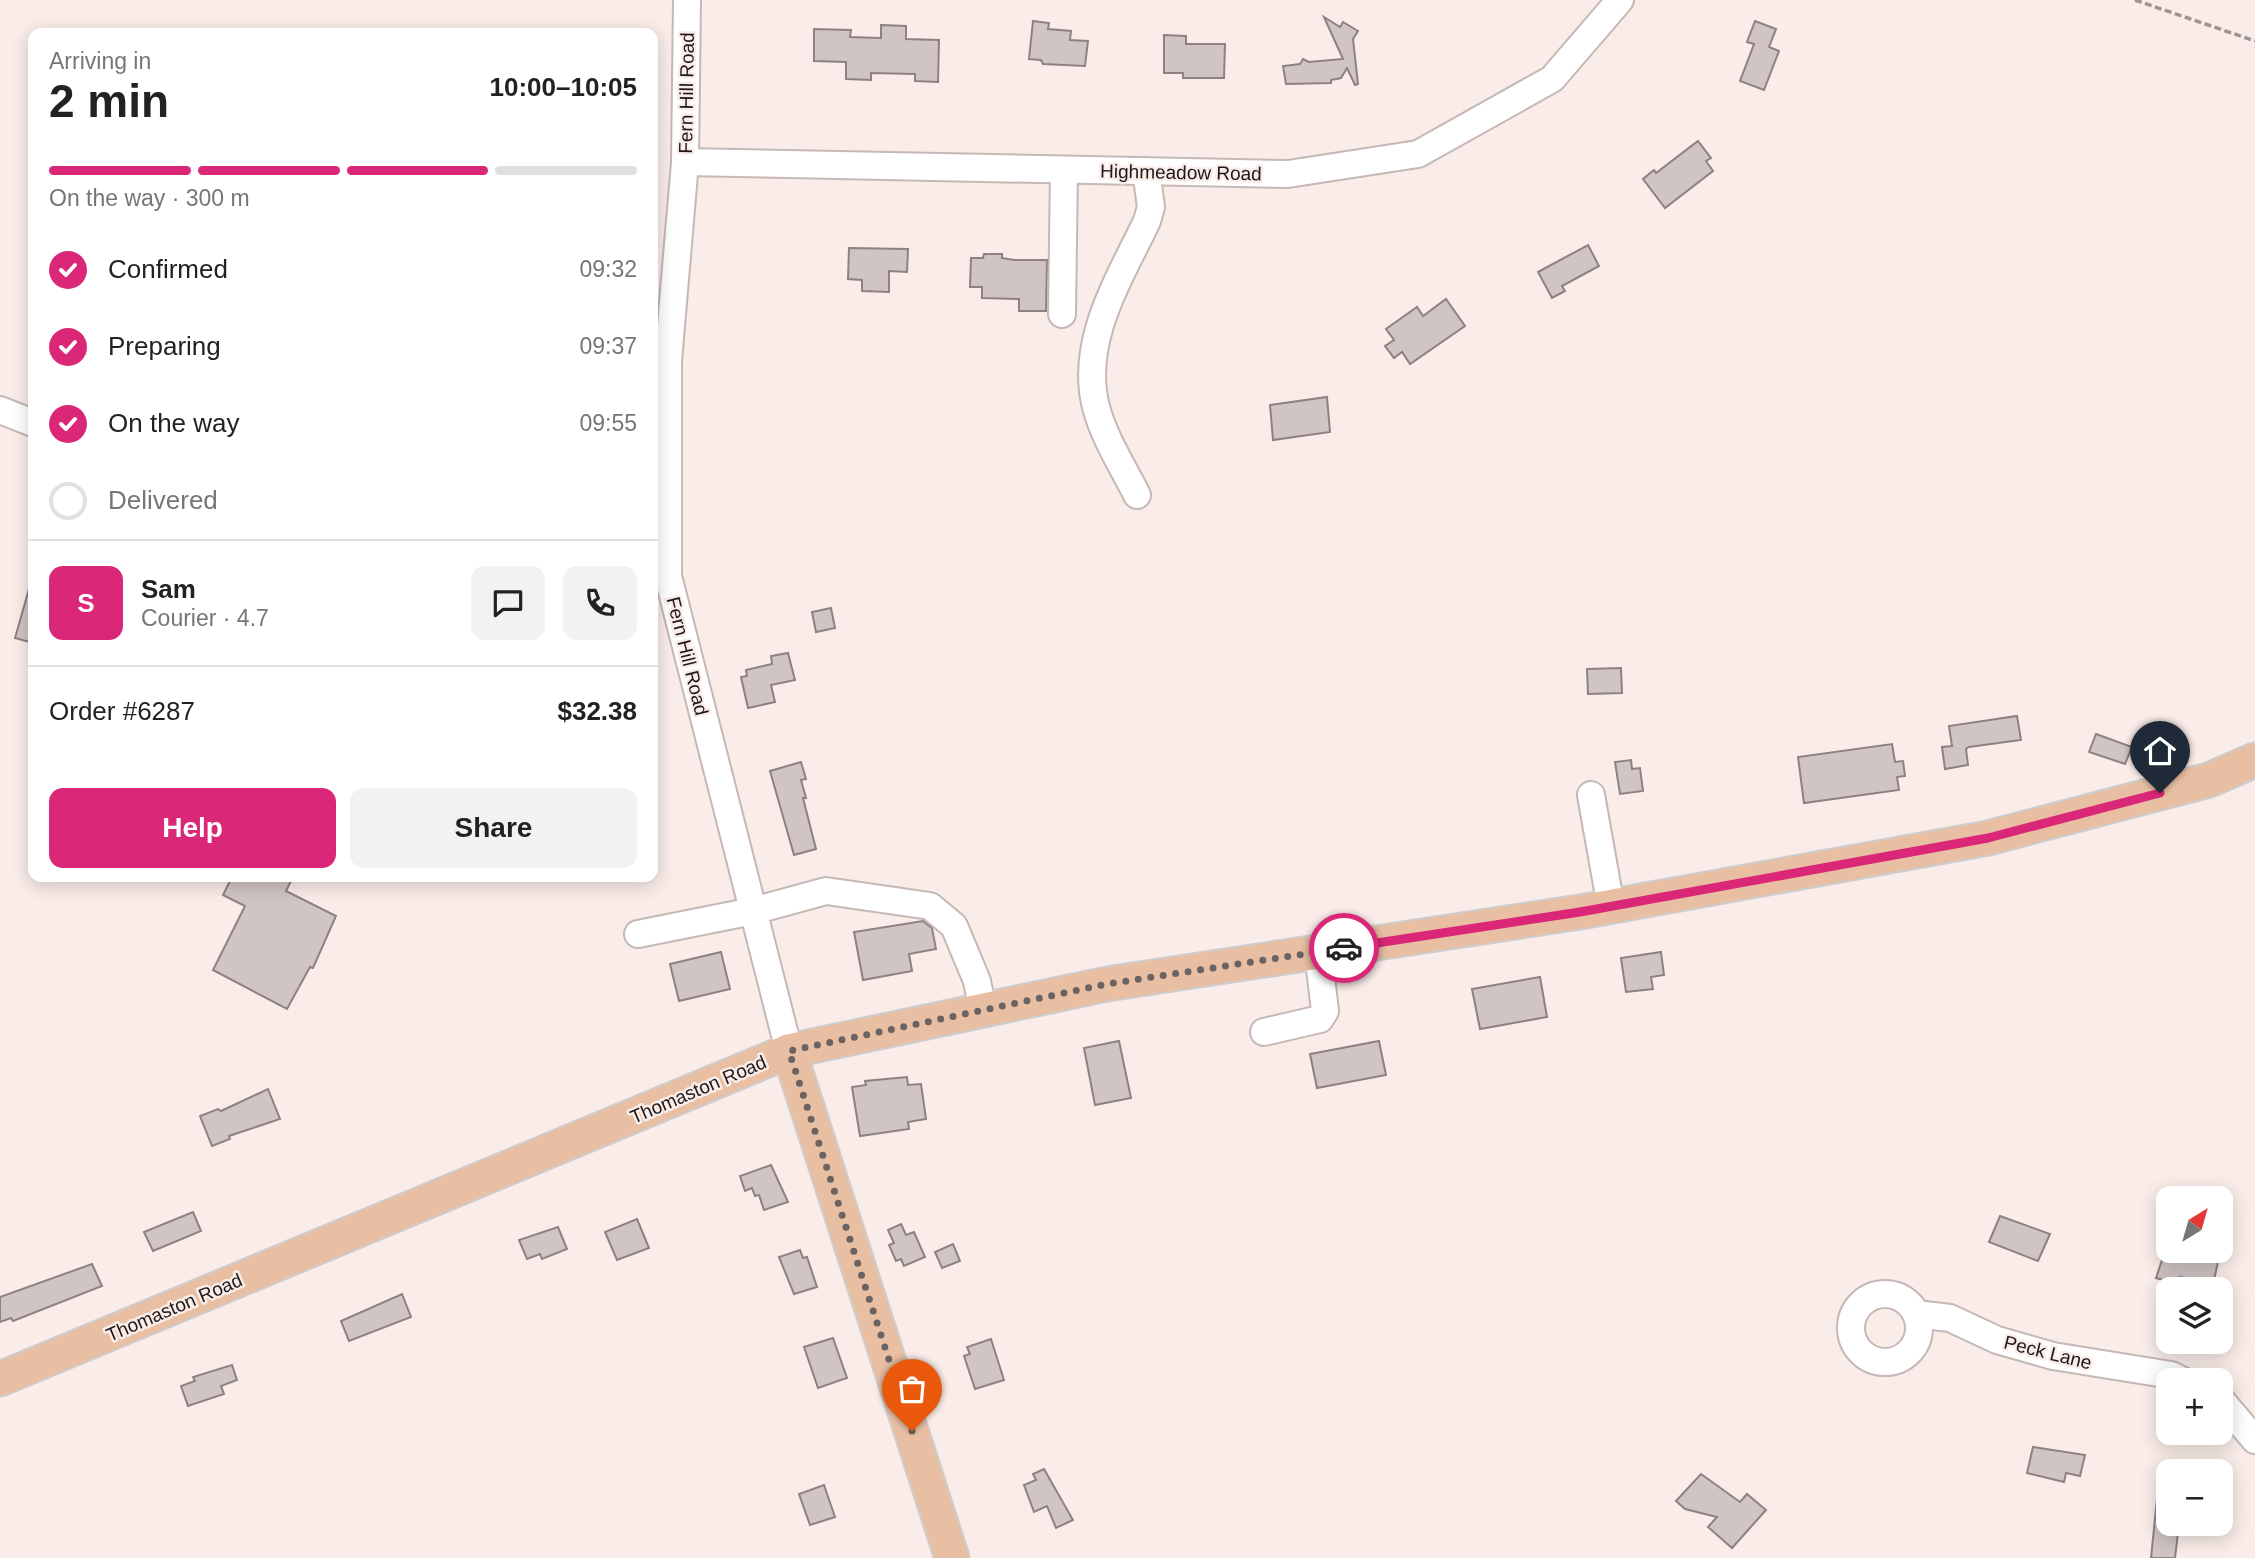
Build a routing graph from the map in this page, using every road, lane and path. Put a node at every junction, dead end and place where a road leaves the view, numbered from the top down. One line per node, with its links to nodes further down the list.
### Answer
1 (687, 0): 5 (street, Fern Hill Road)
2 (1620, 0): 7 (street, Highmeadow Road)
3 (2135, 0): 4 (path)
4 (2255, 41)
5 (685, 162): 6 (street, Highmeadow Road); 9 (street, Fern Hill Road)
6 (1063, 170): 7 (street, Highmeadow Road); 8 (street)
7 (1146, 171): 13 (street)
8 (1062, 314)
9 (660, 360): 12 (street, Fern Hill Road)
10 (0, 410): 11 (street)
11 (28, 420)
12 (660, 464): 14 (street, Fern Hill Road)
13 (1137, 495)
14 (660, 574): 18 (street, Fern Hill Road)
15 (2255, 760): 17 (main road, Thomaston Road)
16 (1591, 795): 17 (street)
17 (1611, 906): 20 (main road, Thomaston Road)
18 (753, 911): 19 (street); 21 (street); 23 (street, Fern Hill Road)
19 (638, 934)
20 (1318, 952): 21 (main road, Thomaston Road); 22 (street)
21 (983, 1010): 23 (main road, Thomaston Road)
22 (1264, 1032)
23 (789, 1051): 26 (main road, Thomaston Road); 29 (main road)
24 (1916, 1314): 25 (street, Peck Lane)
25 (2156, 1373)
26 (0, 1380)
27 (2233, 1414): 28 (street)
28 (2255, 1440)
29 (952, 1558)

